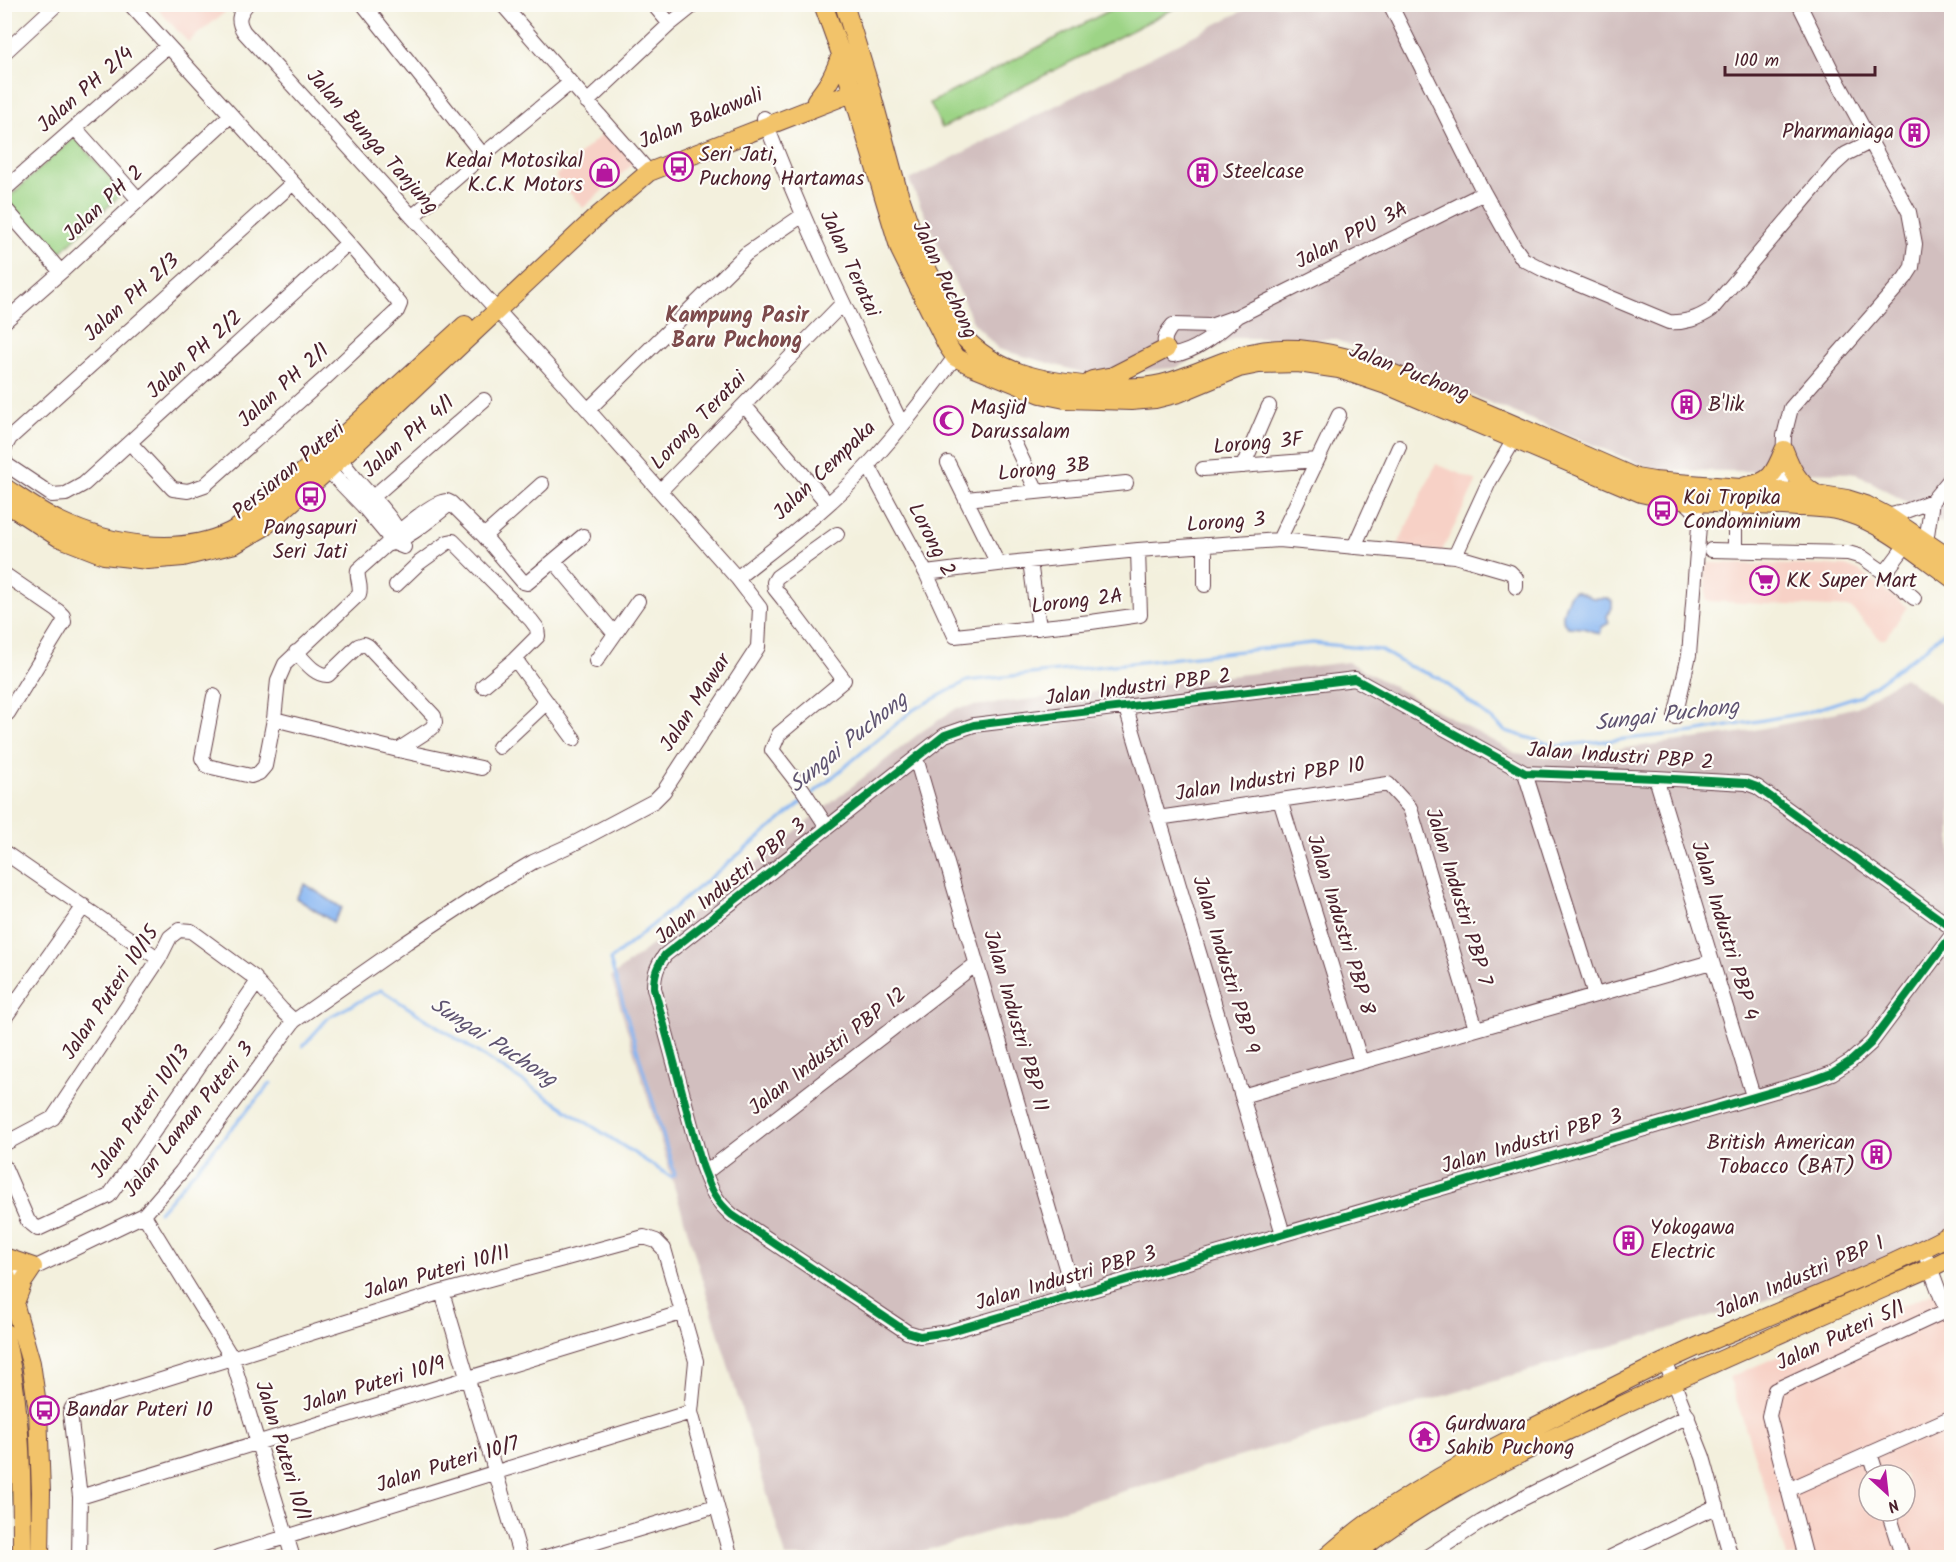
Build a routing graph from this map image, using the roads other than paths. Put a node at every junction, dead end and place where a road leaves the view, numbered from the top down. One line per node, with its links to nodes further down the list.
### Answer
1 (57, 4): 14 (street)
2 (130, 4): 13 (street)
3 (246, 4): 33 (street, Jalan Bunga Tanjung)
4 (363, 4): 25 (street)
5 (502, 4): 16 (street)
6 (653, 4): 12 (street)
7 (694, 4): 12 (street)
8 (823, 4): 15 (main road, Jalan Puchong)
9 (844, 4): 17 (main road, Jalan Puchong)
10 (1390, 4): 29 (street)
11 (1799, 4): 24 (street)
12 (670, 24): 18 (street)
13 (168, 46): 20 (street); 22 (street, Jalan PH 2/4)
14 (4, 53)
15 (841, 54): 17 (main road, Jalan Puchong); 19 (main road)
16 (570, 83): 18 (street); 25 (street)
17 (860, 87): 19 (main road, Jalan Bakawali); 23 (main road, Jalan Puchong); 42 (main road, Jalan Puchong)
18 (587, 102): 26 (street)
19 (821, 102): 21 (main road, Jalan Bakawali); 23 (main road)
20 (231, 115): 27 (street); 30 (street, Jalan PH 2)
21 (765, 122): 26 (main road, Jalan Bakawali); 32 (street, Jalan Teratai)
22 (75, 128): 28 (street, Jalan PH 2/4); 30 (street)
23 (864, 137): 41 (main road, Jalan Puchong)
24 (1870, 142): 29 (street); 54 (street)
25 (483, 155): 33 (street)
26 (646, 168): 37 (main road, Jalan Bakawali)
27 (293, 183): 34 (street); 53 (street, Jalan PH 2/3)
28 (4, 190)
29 (1484, 193): 38 (street, Jalan PPU 3A)
30 (139, 201): 35 (street, Jalan PH 2)
31 (4, 207): 35 (street)
32 (803, 215): 36 (street, Jalan Teratai); 46 (street)
33 (412, 217): 37 (street, Jalan Bunga Tanjung)
34 (348, 243): 51 (street, Jalan PH 2/2); 51 (street, Jalan PH 2/1)
35 (61, 272): 39 (street, Jalan PH 2)
36 (843, 303): 44 (street, Lorong Teratai); 48 (street, Jalan Teratai)
37 (493, 307): 46 (street, Jalan Mawar); 56 (main road, Persiaran Puteri)
38 (1238, 316): 40 (street, Jalan PPU 3A); 40 (street, Jalan PPU 3A)
39 (4, 322)
40 (1166, 349): 42 (main road)
41 (955, 357): 48 (street, Jalan Cempaka); 50 (main road, Jalan Puchong)
42 (1057, 383): 69 (main road, Jalan Puchong)
43 (484, 400): 75 (street, Jalan PH 4/1)
44 (744, 405): 66 (street, Lorong Teratai); 76 (street)
45 (1269, 406): 60 (street)
46 (588, 410): 66 (street, Jalan Mawar)
47 (1339, 415): 57 (street)
48 (902, 425): 59 (street, Jalan Cempaka)
49 (1011, 436): 67 (street)
50 (1515, 438): 71 (main road, Jalan Puchong); 91 (street)
51 (130, 443): 55 (street, Jalan PH 2/2)
52 (1399, 447): 87 (street)
53 (4, 449)
54 (1784, 450): 68 (main road); 69 (main road); 72 (street)
55 (4, 458)
56 (329, 459): 65 (main road, Persiaran Puteri); 74 (main road, Persiaran Puteri); 75 (street)
57 (1317, 460): 60 (street, Lorong 3F); 82 (street)
58 (948, 464): 70 (street)
59 (868, 465): 76 (street, Jalan Cempaka); 97 (street, Lorong 2)
60 (1244, 466): 61 (street, Lorong 3F)
61 (1203, 469)
62 (1952, 477): 73 (street)
63 (1126, 483): 67 (street, Lorong 3B)
64 (542, 484): 80 (street)
65 (4, 487)
66 (660, 491): 100 (street, Jalan Mawar)
67 (1037, 491): 70 (street, Lorong 3B)
68 (1815, 494): 72 (main road, Jalan Puchong); 77 (main road, Jalan Puchong)
69 (1730, 498): 71 (main road, Jalan Puchong); 72 (main road, Jalan Puchong); 78 (street); 90 (street)
70 (966, 499): 96 (street)
71 (1683, 499): 78 (street)
72 (1782, 499): 86 (main road, Jalan Puchong)
73 (1932, 501): 77 (street); 84 (street)
74 (4, 502)
75 (368, 502): 83 (street)
76 (828, 504): 100 (street, Jalan Cempaka)
77 (1887, 516): 84 (main road, Jalan Puchong)
78 (1699, 526): 118 (street)
79 (837, 534): 130 (street)
80 (484, 536): 83 (street); 93 (street)
81 (583, 536): 93 (street)
82 (1279, 540): 85 (street, Lorong 3); 87 (street, Lorong 3)
83 (396, 541): 95 (street); 110 (street)
84 (1926, 542): 92 (main road, Jalan Puchong)
85 (1205, 545): 88 (street, Lorong 3); 103 (street)
86 (1906, 545): 98 (street); 101 (main road, Jalan Puchong)
87 (1354, 547): 91 (street, Lorong 3)
88 (1138, 550): 94 (street, Lorong 3); 107 (street, Lorong 2A)
89 (1711, 550): 90 (street)
90 (1735, 550): 98 (street)
91 (1455, 556): 104 (street, Lorong 3)
92 (1952, 560)
93 (554, 561): 108 (street)
94 (1030, 561): 96 (street, Lorong 3); 107 (street)
95 (419, 563): 102 (street); 111 (street)
96 (998, 564): 97 (street, Lorong 3)
97 (926, 573): 109 (street, Lorong 2)
98 (1885, 573): 105 (street)
99 (4, 574): 117 (street)
100 (737, 578): 141 (street, Jalan Mawar)
101 (1952, 578)
102 (396, 585)
103 (1205, 585)
104 (1516, 587)
105 (1914, 598)
106 (639, 601): 108 (street)
107 (1039, 628): 109 (street, Lorong 2A)
108 (614, 633): 112 (street)
109 (955, 636)
110 (296, 652): 119 (street); 122 (street)
111 (515, 659): 113 (street); 115 (street)
112 (596, 661)
113 (483, 686)
114 (214, 696): 119 (street)
115 (547, 702): 120 (street); 121 (street)
116 (1126, 708): 123 (street, Jalan Industri PBP 2); 125 (street, Jalan Industri PBP 2); 129 (street, Jalan Industri PBP 9)
117 (8, 713)
118 (1675, 717)
119 (273, 719): 122 (street)
120 (574, 740)
121 (499, 747)
122 (399, 750): 124 (street)
123 (915, 758): 130 (street, Jalan Industri PBP 3); 137 (street, Jalan Industri PBP 11)
124 (481, 768)
125 (1525, 773): 126 (street, Jalan Industri PBP 2); 139 (street)
126 (1656, 777): 133 (street, Jalan Industri PBP 2); 136 (street, Jalan Industri PBP 4)
127 (1388, 784): 128 (street, Jalan Industri PBP 10); 142 (street, Jalan Industri PBP 7)
128 (1280, 800): 129 (street, Jalan Industri PBP 10); 143 (street, Jalan Industri PBP 8)
129 (1158, 818): 144 (street, Jalan Industri PBP 9)
130 (827, 827): 148 (street, Jalan Industri PBP 3)
131 (5, 852): 132 (street)
132 (84, 906): 135 (street); 140 (street)
133 (1952, 928)
134 (1952, 935): 145 (street, Jalan Industri PBP 3)
135 (159, 959): 138 (street, Jalan Puteri 10/15); 146 (street, Jalan Puteri 10/15)
136 (1711, 962): 139 (street); 145 (street, Jalan Industri PBP 4)
137 (976, 964): 148 (street, Jalan Industri PBP 12); 159 (street, Jalan Industri PBP 11)
138 (255, 984): 141 (street); 147 (street, Jalan Puteri 10/13)
139 (1595, 995): 142 (street)
140 (4, 1019)
141 (294, 1021): 149 (street, Jalan Laman Puteri 3)
142 (1476, 1029): 143 (street)
143 (1360, 1062): 144 (street)
144 (1242, 1096): 150 (street, Jalan Industri PBP 9)
145 (1753, 1096): 150 (street, Jalan Industri PBP 3)
146 (4, 1144)
147 (4, 1166)
148 (705, 1173): 159 (street, Jalan Industri PBP 3)
149 (144, 1215): 155 (street, Jalan Laman Puteri 3); 163 (street, Jalan Puteri 10/1)
150 (1283, 1234): 159 (street, Jalan Industri PBP 3)
151 (1952, 1234): 152 (main road, Jalan Industri PBP 1)
152 (1923, 1250): 156 (street); 164 (main road, Jalan Industri PBP 1)
153 (4, 1257): 155 (main road)
154 (1952, 1257): 156 (main road, Jalan Industri PBP 1)
155 (33, 1267): 157 (main road)
156 (1930, 1268): 160 (street); 166 (main road, Jalan Industri PBP 1)
157 (7, 1284): 180 (main road)
158 (442, 1292): 161 (street, Jalan Puteri 10/11); 163 (street, Jalan Puteri 10/11); 165 (street)
159 (1074, 1295)
160 (1949, 1309): 173 (street, Jalan Puteri 5/1)
161 (681, 1313): 165 (street, Jalan Puteri 10/9); 167 (street)
162 (4, 1332): 179 (main road)
163 (232, 1358): 169 (street, Jalan Puteri 10/1); 174 (street, Jalan Puteri 10/11)
164 (1665, 1361): 166 (street); 187 (main road, Jalan Industri PBP 1)
165 (468, 1378): 169 (street, Jalan Puteri 10/9); 172 (street)
166 (1680, 1398): 176 (street); 188 (main road, Jalan Industri PBP 1); 189 (street)
167 (691, 1412): 172 (street, Jalan Puteri 10/7); 175 (street)
168 (1952, 1417): 170 (street)
169 (257, 1442): 174 (street, Jalan Puteri 10/9); 178 (street, Jalan Puteri 10/1)
170 (1870, 1453): 171 (street); 173 (street)
171 (1873, 1463)
172 (496, 1472): 178 (street, Jalan Puteri 10/7); 184 (street)
173 (1788, 1490): 192 (street)
174 (80, 1497): 181 (street)
175 (717, 1506): 185 (street); 186 (street)
176 (1717, 1506): 190 (street); 191 (street)
177 (1892, 1523): 193 (street)
178 (286, 1536): 182 (street, Jalan Puteri 10/7); 183 (street, Jalan Puteri 10/1)
179 (22, 1557)
180 (40, 1557)
181 (79, 1557)
182 (218, 1557)
183 (293, 1557)
184 (522, 1557)
185 (543, 1557)
186 (731, 1557)
187 (1325, 1557)
188 (1351, 1557)
189 (1425, 1557)
190 (1609, 1557)
191 (1731, 1557)
192 (1806, 1557)
193 (1903, 1557)

